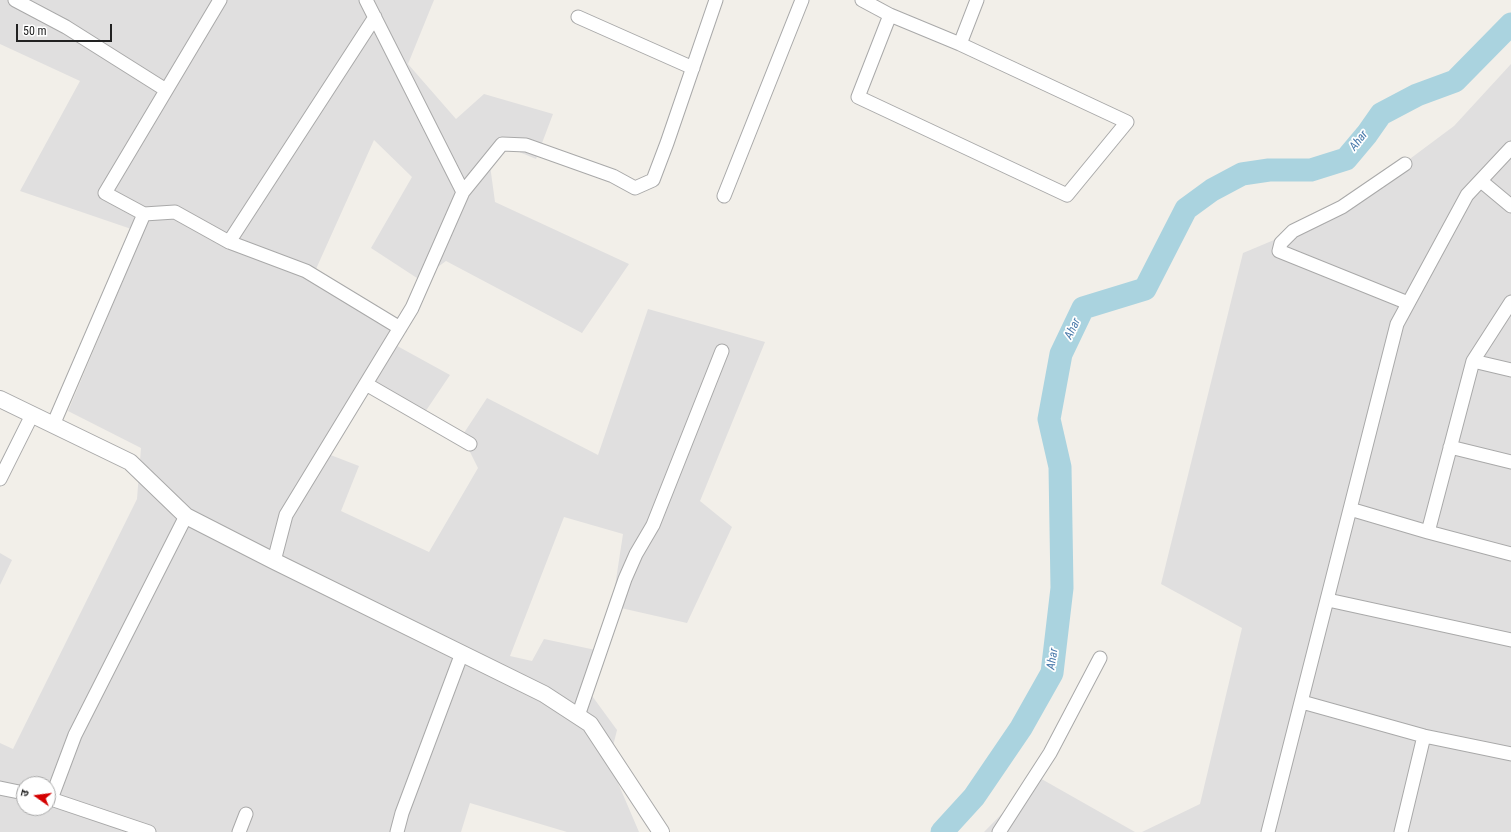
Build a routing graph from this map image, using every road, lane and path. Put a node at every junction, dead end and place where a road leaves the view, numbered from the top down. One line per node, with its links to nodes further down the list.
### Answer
1 (15, 0): 13 (street)
2 (220, 0): 13 (street)
3 (366, 0): 9 (street)
4 (716, 0): 12 (street)
5 (802, 0): 18 (street)
6 (862, 0): 8 (street)
7 (977, 0): 11 (street)
8 (885, 9): 11 (street); 11 (street)
9 (375, 17): 17 (street); 21 (street)
10 (578, 17): 12 (street)
11 (960, 44)
12 (693, 68): 17 (street)
13 (166, 90): 20 (street)
14 (1511, 148): 16 (street)
15 (1405, 164): 23 (street)
16 (1481, 181): 19 (street); 23 (street)
17 (463, 192): 24 (street)
18 (724, 196)
19 (1511, 206)
20 (144, 214): 21 (street); 31 (street)
21 (229, 242): 24 (street)
22 (1511, 302): 26 (street)
23 (1408, 303): 36 (street)
24 (400, 328): 28 (street)
25 (722, 351): 46 (street)
26 (1473, 362): 27 (street); 33 (street)
27 (1511, 370)
28 (366, 384): 32 (street); 40 (street)
29 (0, 399): 30 (street)
30 (32, 415): 31 (street); 35 (street)
31 (53, 425): 37 (street)
32 (470, 444)
33 (1450, 447): 34 (street); 38 (street)
34 (1511, 462)
35 (0, 479)
36 (1350, 509): 38 (street); 41 (street)
37 (186, 516): 40 (street); 49 (street)
38 (1428, 532): 39 (street)
39 (1511, 554)
40 (274, 561): 43 (street)
41 (1328, 600): 42 (street); 45 (street)
42 (1511, 640)
43 (462, 653): 46 (street); 56 (street)
44 (1100, 658): 58 (street)
45 (1302, 702): 47 (street); 59 (street)
46 (578, 716): 57 (street)
47 (1424, 736): 48 (street); 60 (street)
48 (1511, 754)
49 (56, 784)
50 (0, 788): 51 (street)
51 (16, 791)
52 (56, 801): 54 (street)
53 (246, 814): 55 (street)
54 (149, 832)
55 (239, 832)
56 (397, 832)
57 (661, 832)
58 (999, 832)
59 (1268, 832)
60 (1401, 832)

